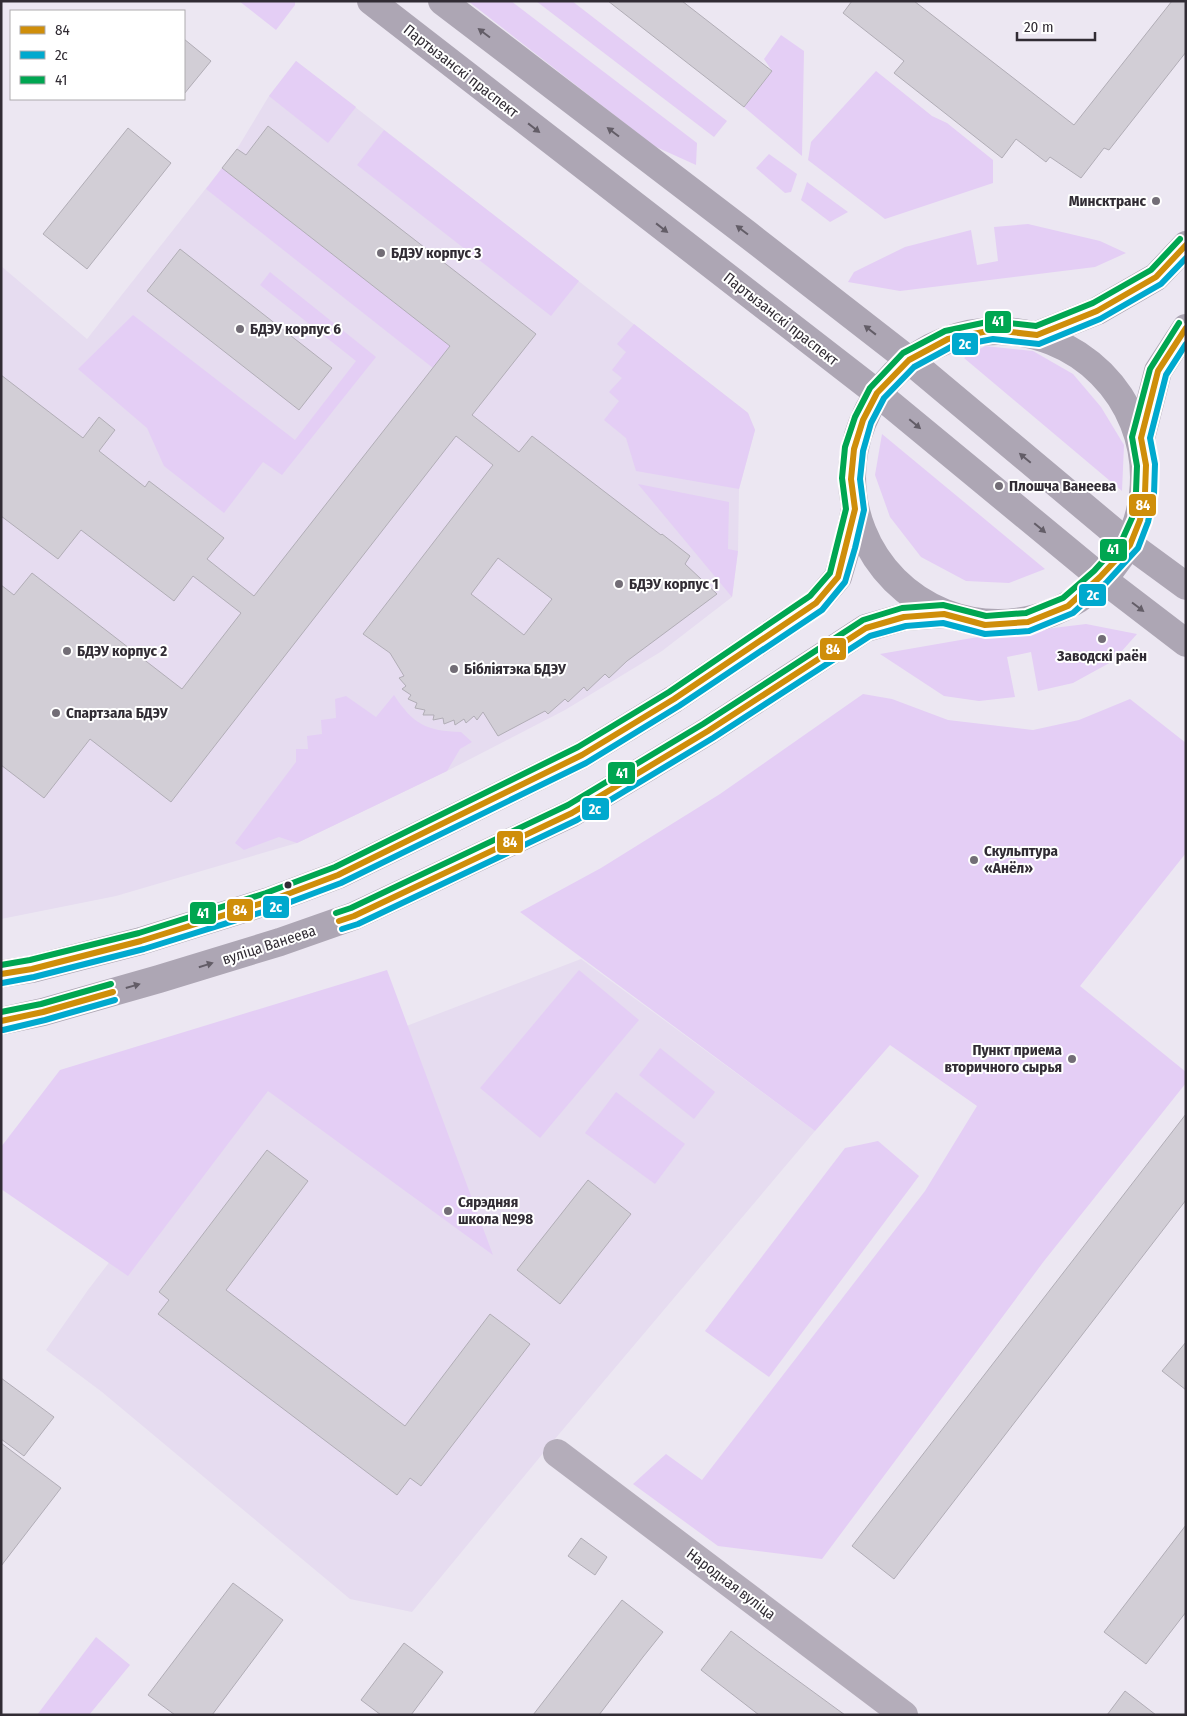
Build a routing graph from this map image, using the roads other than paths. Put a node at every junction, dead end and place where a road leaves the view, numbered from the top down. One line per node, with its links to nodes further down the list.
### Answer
1 (371, 1): 7 (main road, Партызанскі праспект, one-way to 7)
2 (442, 1): 6 (main road, one-way to 2)
3 (1186, 246): 5 (main road)
4 (1186, 328): 8 (main road)
5 (1037, 335): 6 (main road); 8 (main road)
6 (909, 360): 7 (main road); 10 (main road, one-way to 6)
7 (877, 393): 9 (main road); 11 (main road, Партызанскі праспект, one-way to 11)
8 (1141, 438): 10 (main road)
9 (855, 510): 13 (main road); 15 (main road)
10 (1130, 545): 11 (main road); 12 (main road)
11 (1100, 578): 13 (main road); 14 (main road, Партызанскі праспект, one-way to 14)
12 (1186, 586)
13 (944, 614): 16 (main road, вуліца Ванеева, one-way to 13)
14 (1186, 643)
15 (1, 974)
16 (1, 1020)
17 (557, 1453): 18 (street, Народная вуліца)
18 (904, 1715)

